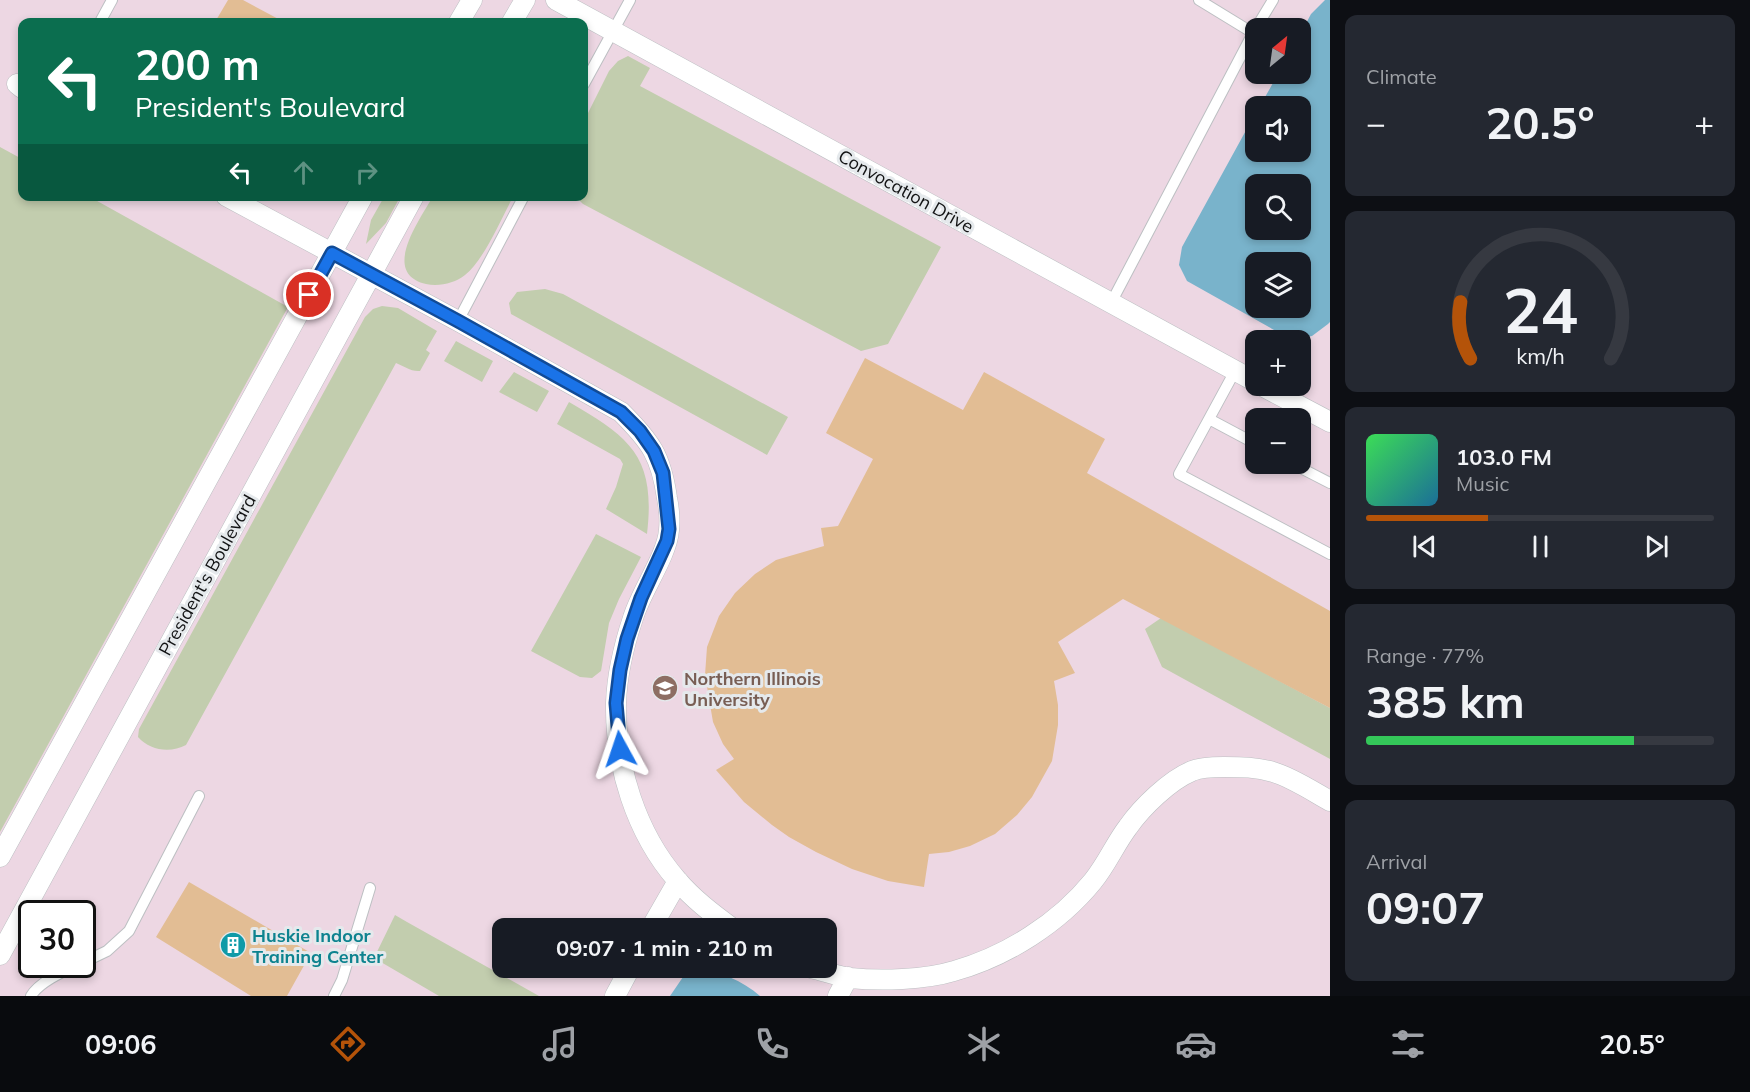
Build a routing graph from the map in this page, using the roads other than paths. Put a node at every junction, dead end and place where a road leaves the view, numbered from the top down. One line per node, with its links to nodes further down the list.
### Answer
1 (112, 0): 8 (lane)
2 (472, 0): 9 (street)
3 (525, 0): 10 (street)
4 (556, 0): 13 (street, Convocation Drive)
5 (630, 0): 13 (lane)
6 (1198, 0): 12 (lane)
7 (1274, 0): 11 (lane)
8 (102, 18)
9 (461, 18)
10 (514, 18)
11 (1263, 18)
12 (1245, 25)
13 (612, 30): 15 (lane); 22 (street, Convocation Drive)
14 (1245, 49): 22 (lane)
15 (588, 76)
16 (235, 201): 20 (street)
17 (360, 201): 20 (street)
18 (411, 201): 21 (street, President's Boulevard)
19 (521, 201): 23 (lane)
20 (332, 253): 21 (street); 35 (street)
21 (371, 274): 23 (street); 40 (street, President's Boulevard)
22 (1111, 303): 24 (street, Convocation Drive)
23 (458, 321): 36 (street)
24 (1234, 371): 25 (street, Convocation Drive); 27 (lane)
25 (1245, 376)
26 (1281, 396): 28 (street)
27 (1209, 419): 29 (lane); 32 (lane)
28 (1330, 422)
29 (1245, 438)
30 (1311, 473): 31 (lane)
31 (1330, 483)
32 (1330, 554)
33 (199, 796): 41 (lane)
34 (1330, 801): 43 (street)
35 (0, 857)
36 (678, 881): 38 (street); 39 (street)
37 (370, 888): 47 (lane)
38 (657, 918)
39 (719, 918)
40 (0, 955)
41 (96, 956)
42 (837, 974): 43 (street)
43 (848, 977): 49 (street)
44 (53, 978): 46 (lane)
45 (625, 978): 48 (street)
46 (31, 996)
47 (334, 996)
48 (615, 996)
49 (838, 996)

